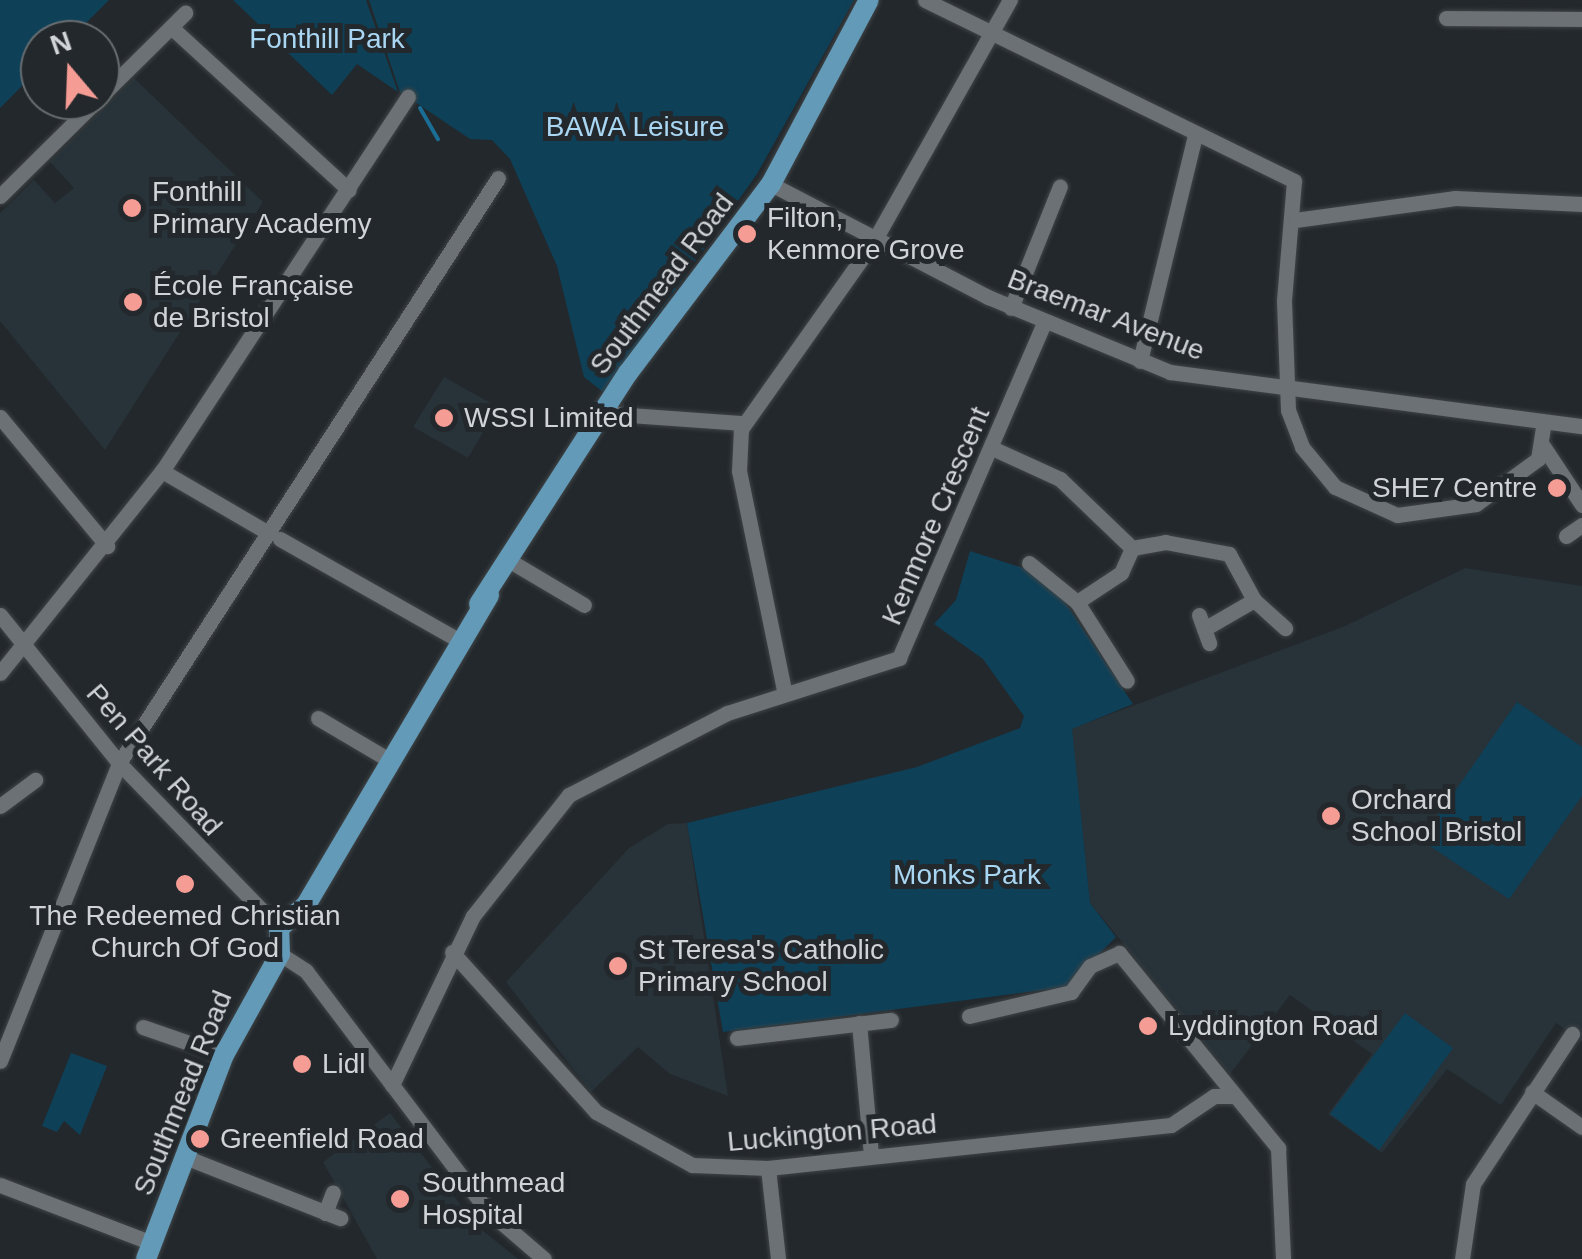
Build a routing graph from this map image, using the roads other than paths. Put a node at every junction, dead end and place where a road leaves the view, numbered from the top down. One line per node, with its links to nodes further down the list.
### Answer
1 (869, 0): 16 (main road, Southmead Road)
2 (925, 0): 10 (street)
3 (1010, 0): 10 (street)
4 (1530, 0): 7 (street)
5 (1457, 12): 7 (street)
6 (185, 13): 9 (street)
7 (1529, 18): 8 (street)
8 (1582, 19)
9 (171, 26): 11 (street); 18 (street)
10 (992, 33): 14 (street); 22 (street)
11 (120, 76)
12 (408, 96): 18 (street)
13 (76, 120): 19 (street)
14 (1195, 136): 21 (street); 25 (street)
15 (498, 178): 39 (street)
16 (770, 184): 22 (street, Braemar Avenue); 26 (main road, Southmead Road)
17 (1060, 186): 23 (street)
18 (349, 190): 36 (street)
19 (0, 196)
20 (1582, 204): 21 (street)
21 (1295, 220): 27 (street)
22 (874, 241): 23 (street, Braemar Avenue); 33 (street)
23 (1011, 308): 24 (street, Braemar Avenue)
24 (1045, 321): 25 (street, Braemar Avenue); 35 (street, Kenmore Crescent)
25 (1140, 361): 27 (street, Braemar Avenue)
26 (618, 388): 28 (main road, Southmead Road); 29 (street)
27 (1286, 393): 31 (street, Braemar Avenue); 34 (street)
28 (602, 413): 29 (street); 43 (main road, Southmead Road)
29 (630, 415): 33 (street)
30 (0, 417): 41 (street)
31 (1544, 422): 32 (street, Braemar Avenue); 34 (street)
32 (1577, 422)
33 (743, 424): 55 (street)
34 (1544, 446): 37 (street)
35 (992, 448): 42 (street); 55 (street, Kenmore Crescent)
36 (162, 471): 39 (street); 41 (street)
37 (1582, 505)
38 (1582, 525): 40 (street)
39 (274, 535): 51 (street); 58 (street)
40 (1566, 536)
41 (107, 546): 52 (street)
42 (1132, 548): 45 (street); 46 (street)
43 (510, 561): 47 (street); 51 (main road, Southmead Road)
44 (1029, 563): 46 (street)
45 (1254, 600): 49 (street); 50 (street)
46 (1077, 602): 54 (street)
47 (584, 605)
48 (0, 615): 52 (street, Pen Park Road)
49 (1286, 628)
50 (1204, 629)
51 (460, 641): 57 (main road, Southmead Road)
52 (25, 646): 53 (street); 58 (street, Pen Park Road)
53 (0, 673)
54 (1126, 681)
55 (784, 690): 62 (street)
56 (318, 718): 57 (street)
57 (388, 760): 61 (main road, Southmead Road)
58 (119, 763): 61 (street, Pen Park Road); 73 (street)
59 (34, 780): 60 (street)
60 (0, 806)
61 (292, 915): 63 (main road)
62 (452, 952): 74 (street); 80 (street, Luckington Road)
63 (280, 954): 72 (main road, Southmead Road); 74 (street)
64 (1051, 997): 65 (street); 66 (street); 76 (street)
65 (977, 1009)
66 (1054, 1016)
67 (892, 1020): 68 (street)
68 (859, 1023): 71 (street); 78 (street)
69 (143, 1027): 72 (street)
70 (1572, 1034): 75 (street)
71 (748, 1039)
72 (224, 1054): 79 (main road, Southmead Road)
73 (0, 1061)
74 (392, 1085): 84 (street)
75 (1532, 1092): 77 (street); 87 (street)
76 (1234, 1096): 78 (street, Luckington Road); 86 (street)
77 (1582, 1128)
78 (871, 1154): 80 (street, Luckington Road)
79 (185, 1157): 82 (street); 83 (main road, Southmead Road)
80 (768, 1168): 85 (street)
81 (0, 1185): 83 (street)
82 (333, 1192)
83 (147, 1255)
84 (544, 1259)
85 (778, 1259)
86 (1284, 1259)
87 (1462, 1259)

